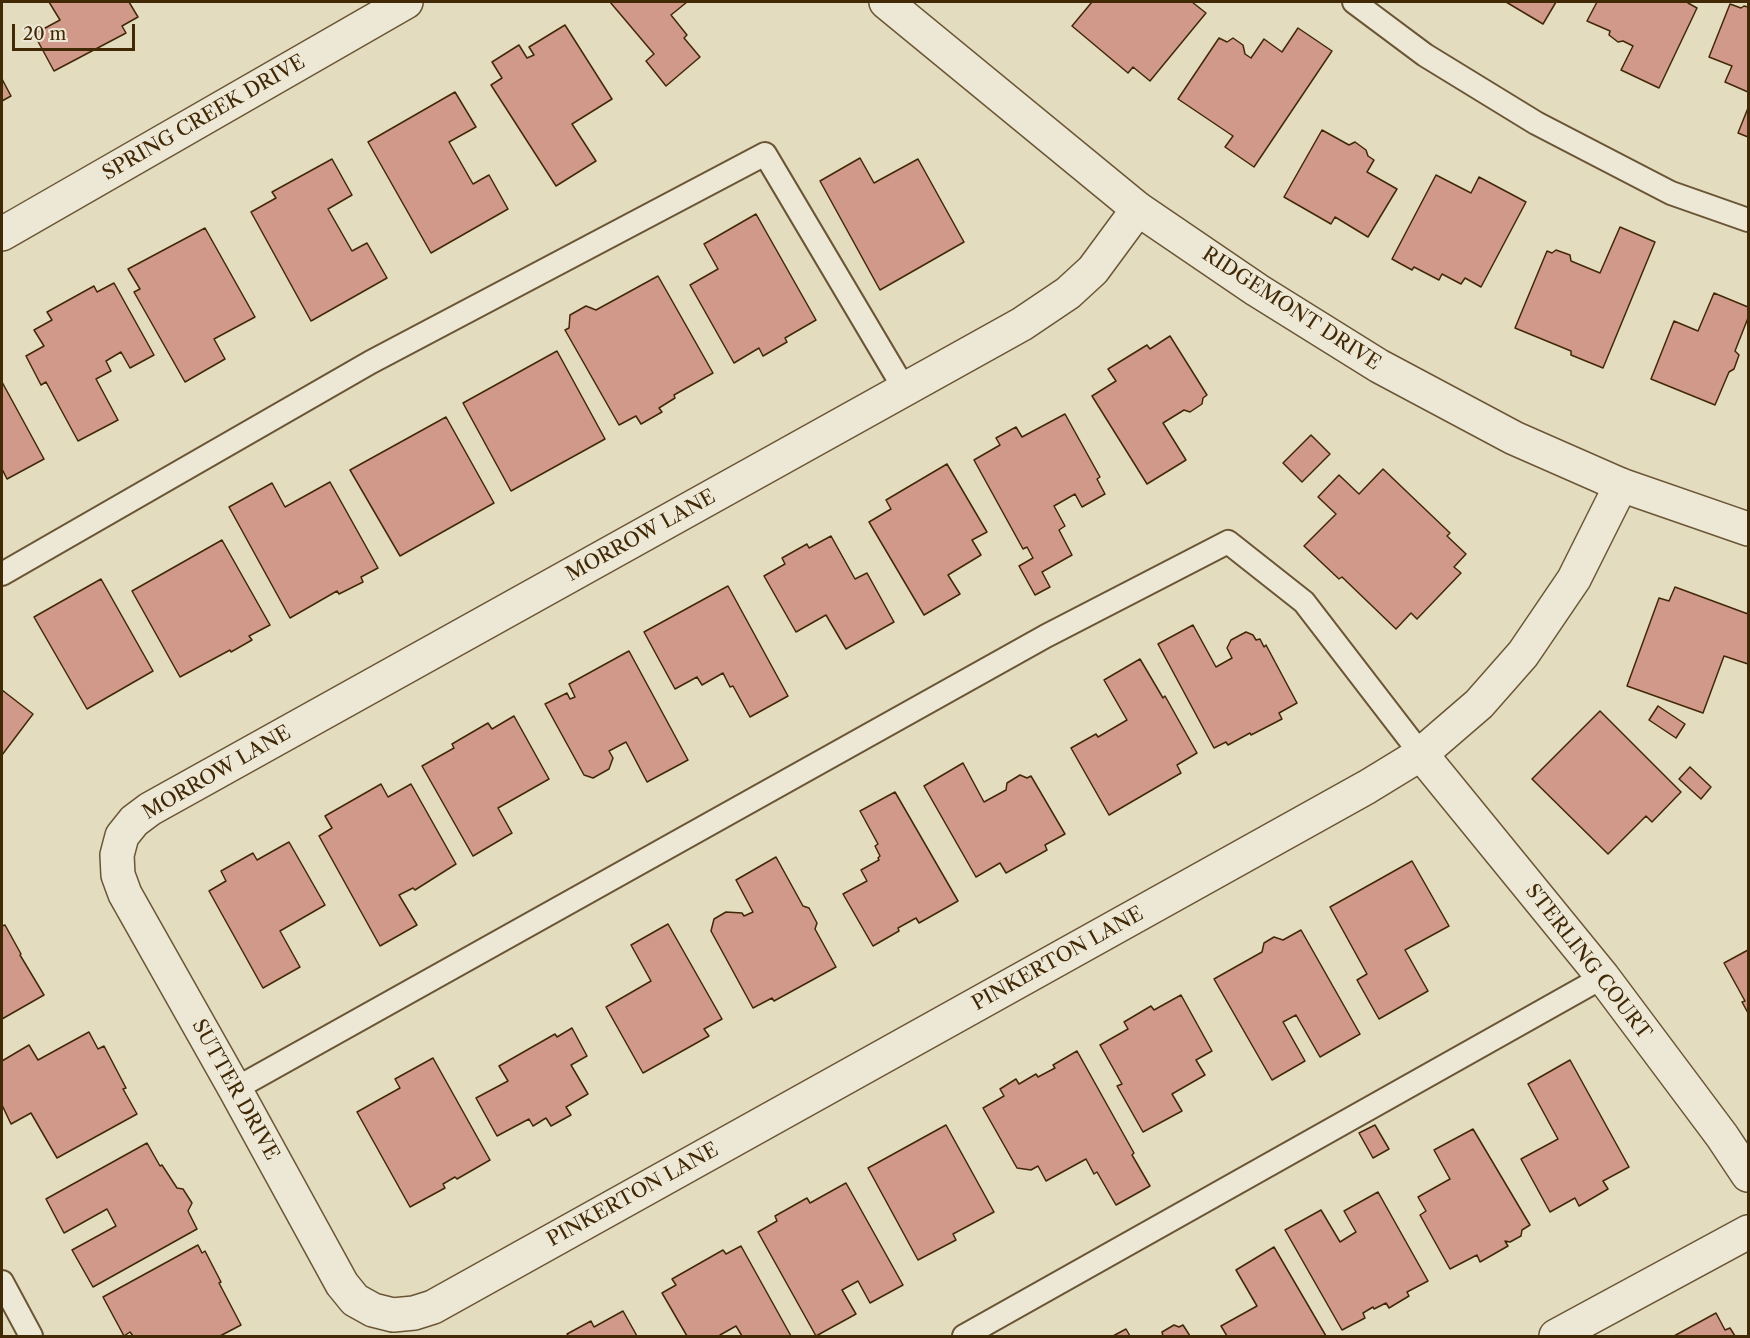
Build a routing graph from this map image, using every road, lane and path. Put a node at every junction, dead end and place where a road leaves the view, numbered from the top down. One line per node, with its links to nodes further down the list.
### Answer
1 (406, 2): 6 (street, SPRING CREEK DRIVE)
2 (886, 2): 4 (street, RIDGEMONT DRIVE)
3 (1354, 2): 5 (lane)
4 (1137, 208): 7 (street, MORROW LANE); 8 (street, RIDGEMONT DRIVE)
5 (1749, 220)
6 (2, 234)
7 (904, 390): 10 (lane); 12 (street, MORROW LANE)
8 (1622, 485): 9 (street, RIDGEMONT DRIVE); 11 (street, PINKERTON LANE)
9 (1749, 529)
10 (2, 574)
11 (1421, 754): 13 (street, STERLING COURT); 14 (lane); 18 (street, PINKERTON LANE)
12 (122, 836): 14 (street, SUTTER DRIVE)
13 (1603, 977): 15 (street, STERLING COURT); 20 (lane)
14 (235, 1089): 18 (street, SUTTER DRIVE)
15 (1749, 1175)
16 (1749, 1232): 21 (street)
17 (2, 1282): 19 (lane)
18 (393, 1315)
19 (31, 1336)
20 (964, 1336)
21 (1556, 1336)

